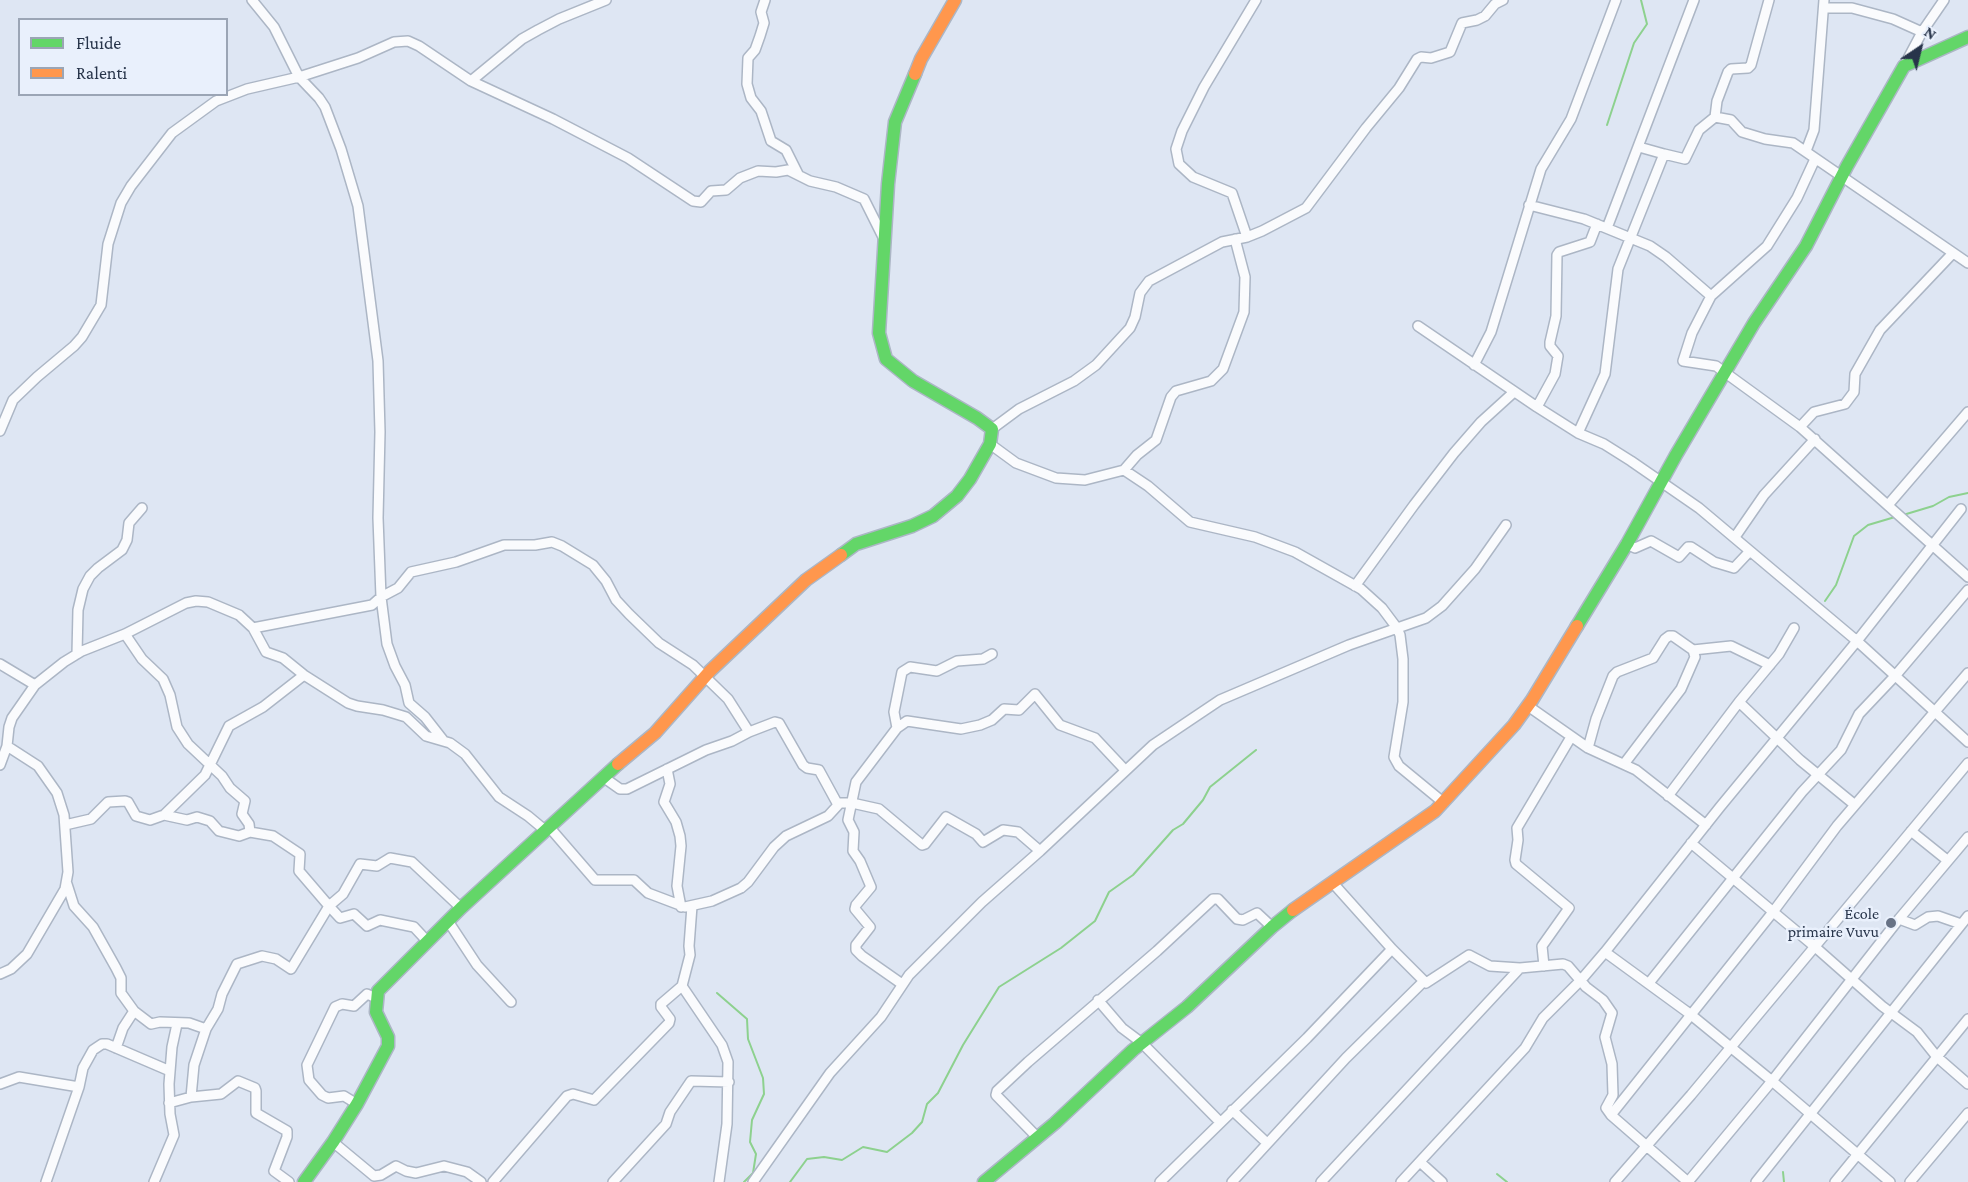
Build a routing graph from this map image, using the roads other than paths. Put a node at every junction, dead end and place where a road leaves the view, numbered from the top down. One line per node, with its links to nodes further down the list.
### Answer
1 (252, 0): 15 (street)
2 (606, 0): 16 (street)
3 (765, 0): 22 (street)
4 (955, 0): 30 (street)
5 (1256, 0): 27 (street)
6 (1503, 0): 27 (street)
7 (1616, 0): 24 (street)
8 (1694, 0): 18 (street)
9 (1769, 0): 17 (street)
10 (1944, 0): 12 (street)
11 (1824, 4): 12 (street); 19 (street)
12 (1922, 32): 14 (street)
13 (1968, 37): 14 (street)
14 (1904, 66): 23 (street)
15 (299, 77): 16 (street); 42 (street); 59 (street)
16 (471, 81): 22 (street)
17 (1716, 117): 19 (street); 20 (street)
18 (1639, 147): 20 (street); 26 (street)
19 (1806, 151): 21 (street)
20 (1664, 154): 28 (street)
21 (1815, 159): 23 (street); 33 (street)
22 (798, 174): 30 (street)
23 (1841, 177): 31 (street); 36 (street)
24 (1529, 206): 25 (street); 35 (street)
25 (1597, 224): 26 (street); 38 (street)
26 (1607, 228): 28 (street)
27 (1246, 237): 29 (street)
28 (1630, 237): 33 (street); 43 (street)
29 (1235, 239): 41 (street); 46 (street)
30 (885, 242): 41 (street)
31 (1953, 253): 32 (street); 40 (street)
32 (1968, 263)
33 (1711, 296): 36 (street)
34 (1418, 326): 35 (street)
35 (1474, 365): 37 (street)
36 (1725, 372): 40 (street); 47 (street)
37 (1514, 392): 38 (street); 57 (street)
38 (1537, 407): 43 (street)
39 (1968, 412): 48 (street)
40 (1800, 427): 44 (street)
41 (992, 429): 45 (street)
42 (0, 431)
43 (1578, 433): 47 (street)
44 (1815, 440): 48 (street); 52 (street)
45 (990, 444): 46 (street); 72 (street)
46 (1124, 470): 57 (street)
47 (1662, 482): 52 (street); 53 (street)
48 (1888, 505): 54 (street)
49 (142, 508): 66 (street)
50 (1961, 508): 54 (street)
51 (1506, 525): 61 (street)
52 (1735, 537): 55 (street)
53 (1627, 544): 55 (street); 76 (street)
54 (1932, 544): 56 (street); 64 (street)
55 (1750, 551): 64 (street)
56 (1968, 577)
57 (1355, 586): 61 (street)
58 (1968, 590): 73 (street)
59 (381, 597): 60 (street); 72 (street); 82 (street)
60 (253, 628): 63 (street); 71 (street)
61 (1398, 628): 91 (street); 96 (street)
62 (1794, 628): 69 (street)
63 (125, 634): 66 (street); 89 (street)
64 (1857, 641): 73 (street); 81 (street)
65 (1693, 650): 69 (street); 85 (street); 87 (street)
66 (77, 654): 74 (street)
67 (992, 654): 78 (street)
68 (0, 664): 74 (street)
69 (1770, 665): 75 (street)
70 (1968, 673): 77 (street)
71 (304, 675): 82 (street); 89 (street)
72 (705, 676): 79 (street); 93 (street)
73 (1895, 676): 77 (street); 92 (street)
74 (35, 685): 84 (street)
75 (1739, 702): 81 (street); 94 (street)
76 (1528, 706): 80 (street); 96 (street)
77 (1935, 712): 83 (street); 98 (street)
78 (897, 728): 91 (street); 95 (street)
79 (749, 732): 90 (street); 97 (street)
80 (1570, 737): 85 (street); 126 (street)
81 (1778, 738): 92 (street); 101 (street)
82 (442, 740): 102 (street)
83 (1968, 742)
84 (7, 746): 88 (street); 100 (street)
85 (1588, 748): 87 (street)
86 (1968, 763): 103 (street)
87 (1624, 764): 94 (street)
88 (0, 765)
89 (210, 767): 99 (street); 104 (street)
90 (667, 769): 93 (street); 114 (street)
91 (1125, 770): 107 (street)
92 (1817, 776): 98 (street); 110 (street)
93 (603, 777): 102 (street)
94 (1668, 796): 101 (street)
95 (852, 803): 97 (street); 107 (street); 133 (street)
96 (1444, 803): 111 (street)
97 (839, 804): 113 (street)
98 (1855, 805): 116 (street)
99 (164, 814): 100 (street); 104 (street)
100 (65, 825): 109 (street)
101 (1706, 825): 106 (street)
102 (548, 829): 114 (street); 115 (street)
103 (1911, 831): 108 (street); 123 (street)
104 (250, 832): 112 (street)
105 (1968, 837): 108 (street)
106 (1691, 843): 110 (street); 125 (street)
107 (1040, 851): 133 (street)
108 (1947, 860): 118 (street)
109 (67, 878): 128 (street); 138 (street)
110 (1733, 878): 116 (street); 132 (street)
111 (1332, 882): 121 (street); 124 (street)
112 (329, 906): 115 (street); 122 (street); 143 (street)
113 (692, 906): 114 (street); 134 (street)
114 (681, 907)
115 (461, 908): 119 (street)
116 (1773, 912): 123 (street); 140 (street)
117 (1968, 916): 120 (street)
118 (1899, 919): 120 (street); 129 (street)
119 (448, 921): 122 (street); 137 (street)
120 (1961, 924): 139 (street)
121 (1272, 927): 136 (street); 144 (street)
122 (428, 941): 135 (street)
123 (1814, 946): 129 (street); 145 (street)
124 (1392, 949): 131 (street); 157 (street)
125 (1605, 952): 130 (street); 132 (street)
126 (1544, 966): 127 (street); 130 (street)
127 (1520, 968): 131 (street); 180 (street)
128 (0, 974)
129 (1851, 979): 139 (street); 149 (street)
130 (1581, 980): 160 (street); 167 (street)
131 (1423, 982): 164 (street)
132 (1649, 983): 140 (street)
133 (902, 984): 176 (street)
134 (682, 986): 150 (street); 173 (street)
135 (376, 998): 156 (street); 156 (street)
136 (1098, 1000): 144 (street); 162 (street)
137 (511, 1002)
138 (134, 1011): 142 (street); 146 (street)
139 (1891, 1012): 147 (street); 159 (street)
140 (1690, 1014): 145 (street); 160 (street)
141 (1968, 1019): 147 (street)
142 (177, 1024): 143 (street); 148 (street)
143 (207, 1029): 154 (street)
144 (1142, 1042): 161 (street); 162 (street)
145 (1731, 1047): 149 (street); 165 (street)
146 (116, 1048): 148 (street); 153 (street)
147 (1937, 1057): 152 (street); 166 (street)
148 (170, 1071): 155 (street)
149 (1772, 1081): 159 (street); 184 (street)
150 (729, 1082): 174 (street); 175 (street)
151 (0, 1084): 153 (street)
152 (1968, 1084)
153 (80, 1087): 168 (street)
154 (191, 1097): 155 (street); 170 (street)
155 (169, 1103): 169 (street)
156 (357, 1104): 163 (street)
157 (1233, 1110): 161 (street); 164 (street)
158 (1968, 1113): 188 (street)
159 (1811, 1114): 166 (street); 185 (street)
160 (1611, 1115): 165 (street)
161 (1220, 1122): 178 (street)
162 (1038, 1138): 177 (street)
163 (333, 1142): 171 (street); 172 (street)
164 (1267, 1143): 179 (street)
165 (1645, 1146): 183 (street); 184 (street)
166 (1858, 1154): 186 (street); 187 (street)
167 (1420, 1162): 181 (street); 182 (street)
168 (46, 1182)
169 (154, 1182)
170 (289, 1182)
171 (304, 1182)
172 (481, 1182)
173 (493, 1182)
174 (613, 1182)
175 (719, 1182)
176 (753, 1182)
177 (984, 1182)
178 (1160, 1182)
179 (1232, 1182)
180 (1321, 1182)
181 (1401, 1182)
182 (1442, 1182)
183 (1615, 1182)
184 (1688, 1182)
185 (1756, 1182)
186 (1836, 1182)
187 (1890, 1182)
188 (1910, 1182)

